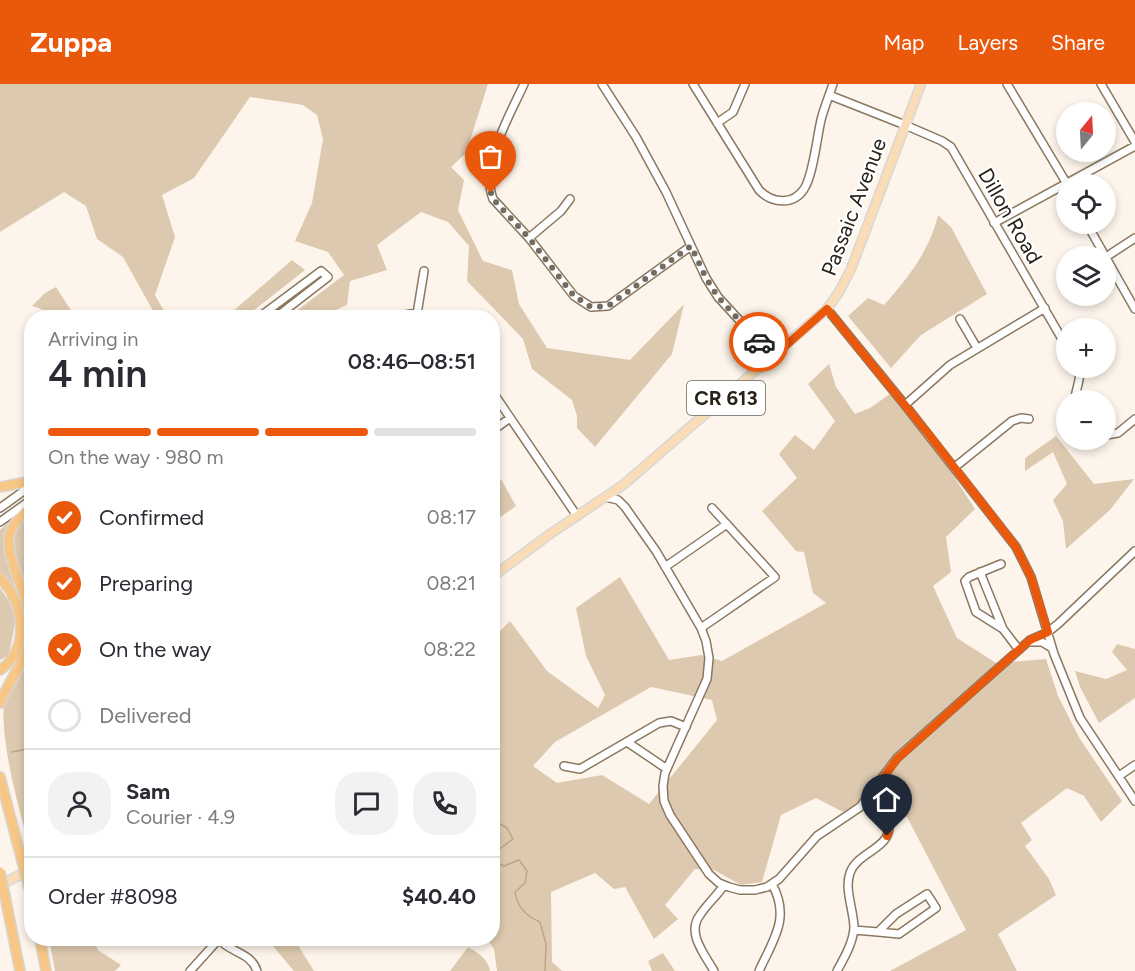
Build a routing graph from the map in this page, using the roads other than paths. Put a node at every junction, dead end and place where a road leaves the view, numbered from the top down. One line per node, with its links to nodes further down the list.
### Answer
1 (524, 84): 18 (street)
2 (602, 84): 20 (street)
3 (693, 84): 10 (street)
4 (745, 84): 10 (street)
5 (833, 84): 9 (street)
6 (921, 84): 11 (main road, Passaic Avenue / CR 613)
7 (1007, 84): 13 (street)
8 (1101, 84): 12 (street)
9 (829, 95): 10 (street); 11 (street, Dillon Road)
10 (717, 123)
11 (905, 125): 17 (street, Dillon Road); 25 (main road, Passaic Avenue / CR 613)
12 (1135, 144): 14 (street)
13 (1060, 174)
14 (1083, 174)
15 (1056, 189): 17 (street)
16 (570, 199): 18 (street)
17 (994, 223): 24 (street, Dillon Road)
18 (529, 238): 20 (street)
19 (1135, 238): 21 (street)
20 (691, 246): 33 (street)
21 (1116, 250)
22 (424, 271): 29 (street)
23 (1116, 276): 26 (street)
24 (1045, 308): 31 (street, Dillon Road); 32 (street)
25 (827, 309): 33 (main road, Passaic Avenue / CR 613); 35 (street)
26 (1135, 309)
27 (268, 310): 28 (street)
28 (285, 310)
29 (418, 310)
30 (960, 319): 32 (street)
31 (1056, 328)
32 (976, 348): 35 (street)
33 (773, 357): 43 (main road, Passaic Avenue / CR 613)
34 (500, 403): 36 (street)
35 (905, 405): 41 (street)
36 (510, 418): 39 (street); 52 (street)
37 (1029, 419): 41 (street)
38 (1135, 419): 40 (street)
39 (500, 425)
40 (1116, 433)
41 (955, 467): 64 (street)
42 (24, 484): 44 (highway)
43 (623, 485): 46 (main road, Passaic Avenue / CR 613); 48 (street)
44 (0, 487)
45 (24, 489): 49 (street)
46 (605, 497): 48 (street); 52 (main road, Passaic Avenue / CR 613)
47 (24, 505): 53 (street)
48 (626, 507): 57 (street)
49 (0, 508)
50 (712, 508): 54 (street)
51 (24, 514): 61 (highway)
52 (577, 516): 58 (main road, Passaic Avenue / CR 613)
53 (0, 522)
54 (727, 524): 57 (street); 62 (street)
55 (1135, 551): 64 (street)
56 (1001, 564): 59 (street)
57 (665, 567): 62 (street)
58 (500, 571)
59 (980, 572): 63 (street); 63 (street)
60 (0, 578): 69 (highway)
61 (24, 594)
62 (701, 628): 71 (street)
63 (1003, 629): 67 (street)
64 (1048, 632): 65 (street); 66 (street)
65 (1027, 643): 66 (street); 67 (street)
66 (1052, 648): 76 (street)
67 (1019, 650): 78 (street)
68 (24, 654): 70 (highway)
69 (0, 670)
70 (0, 703)
71 (686, 727): 72 (street); 75 (street)
72 (627, 742): 74 (street); 75 (street)
73 (1135, 765): 76 (street)
74 (564, 766)
75 (667, 769): 85 (street)
76 (1119, 776): 79 (street)
77 (0, 777): 80 (highway, bridge)
78 (868, 798): 83 (street); 86 (street)
79 (1135, 801)
80 (24, 869)
81 (0, 872): 91 (highway, bridge)
82 (24, 873): 84 (main road)
83 (772, 884): 85 (street); 96 (street)
84 (0, 885)
85 (724, 885): 95 (street)
86 (854, 930): 87 (street); 97 (street)
87 (878, 932): 87 (street)
88 (41, 946): 92 (highway)
89 (213, 946): 93 (street)
90 (226, 946): 94 (street)
91 (20, 971)
92 (46, 971)
93 (190, 971)
94 (257, 971)
95 (714, 971)
96 (759, 971)
97 (837, 971)

